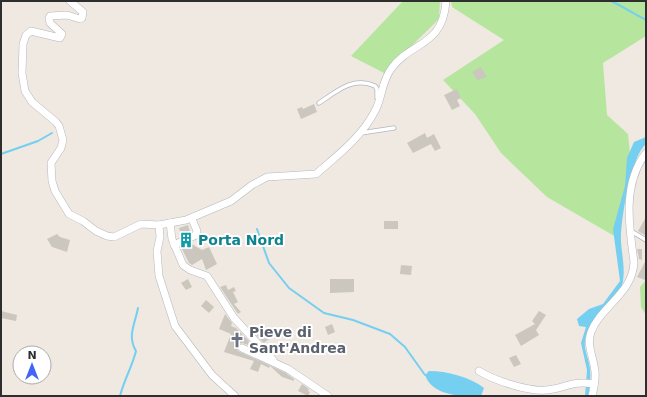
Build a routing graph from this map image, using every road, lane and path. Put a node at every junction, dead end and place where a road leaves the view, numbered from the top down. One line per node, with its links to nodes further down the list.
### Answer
1 (70, 1): 10 (street)
2 (446, 1): 4 (street)
3 (319, 103): 4 (lane)
4 (377, 106): 6 (street)
5 (394, 128): 6 (lane)
6 (360, 133): 8 (street)
7 (646, 152): 11 (street)
8 (192, 219): 9 (street); 13 (street)
9 (170, 223): 10 (street); 13 (street)
10 (159, 225): 18 (street)
11 (630, 231): 12 (lane); 17 (street)
12 (646, 240)
13 (174, 245): 15 (street)
14 (242, 348): 15 (street)
15 (273, 360): 19 (street)
16 (478, 371): 17 (street)
17 (594, 384): 20 (street)
18 (235, 396)
19 (328, 396)
20 (592, 396)

